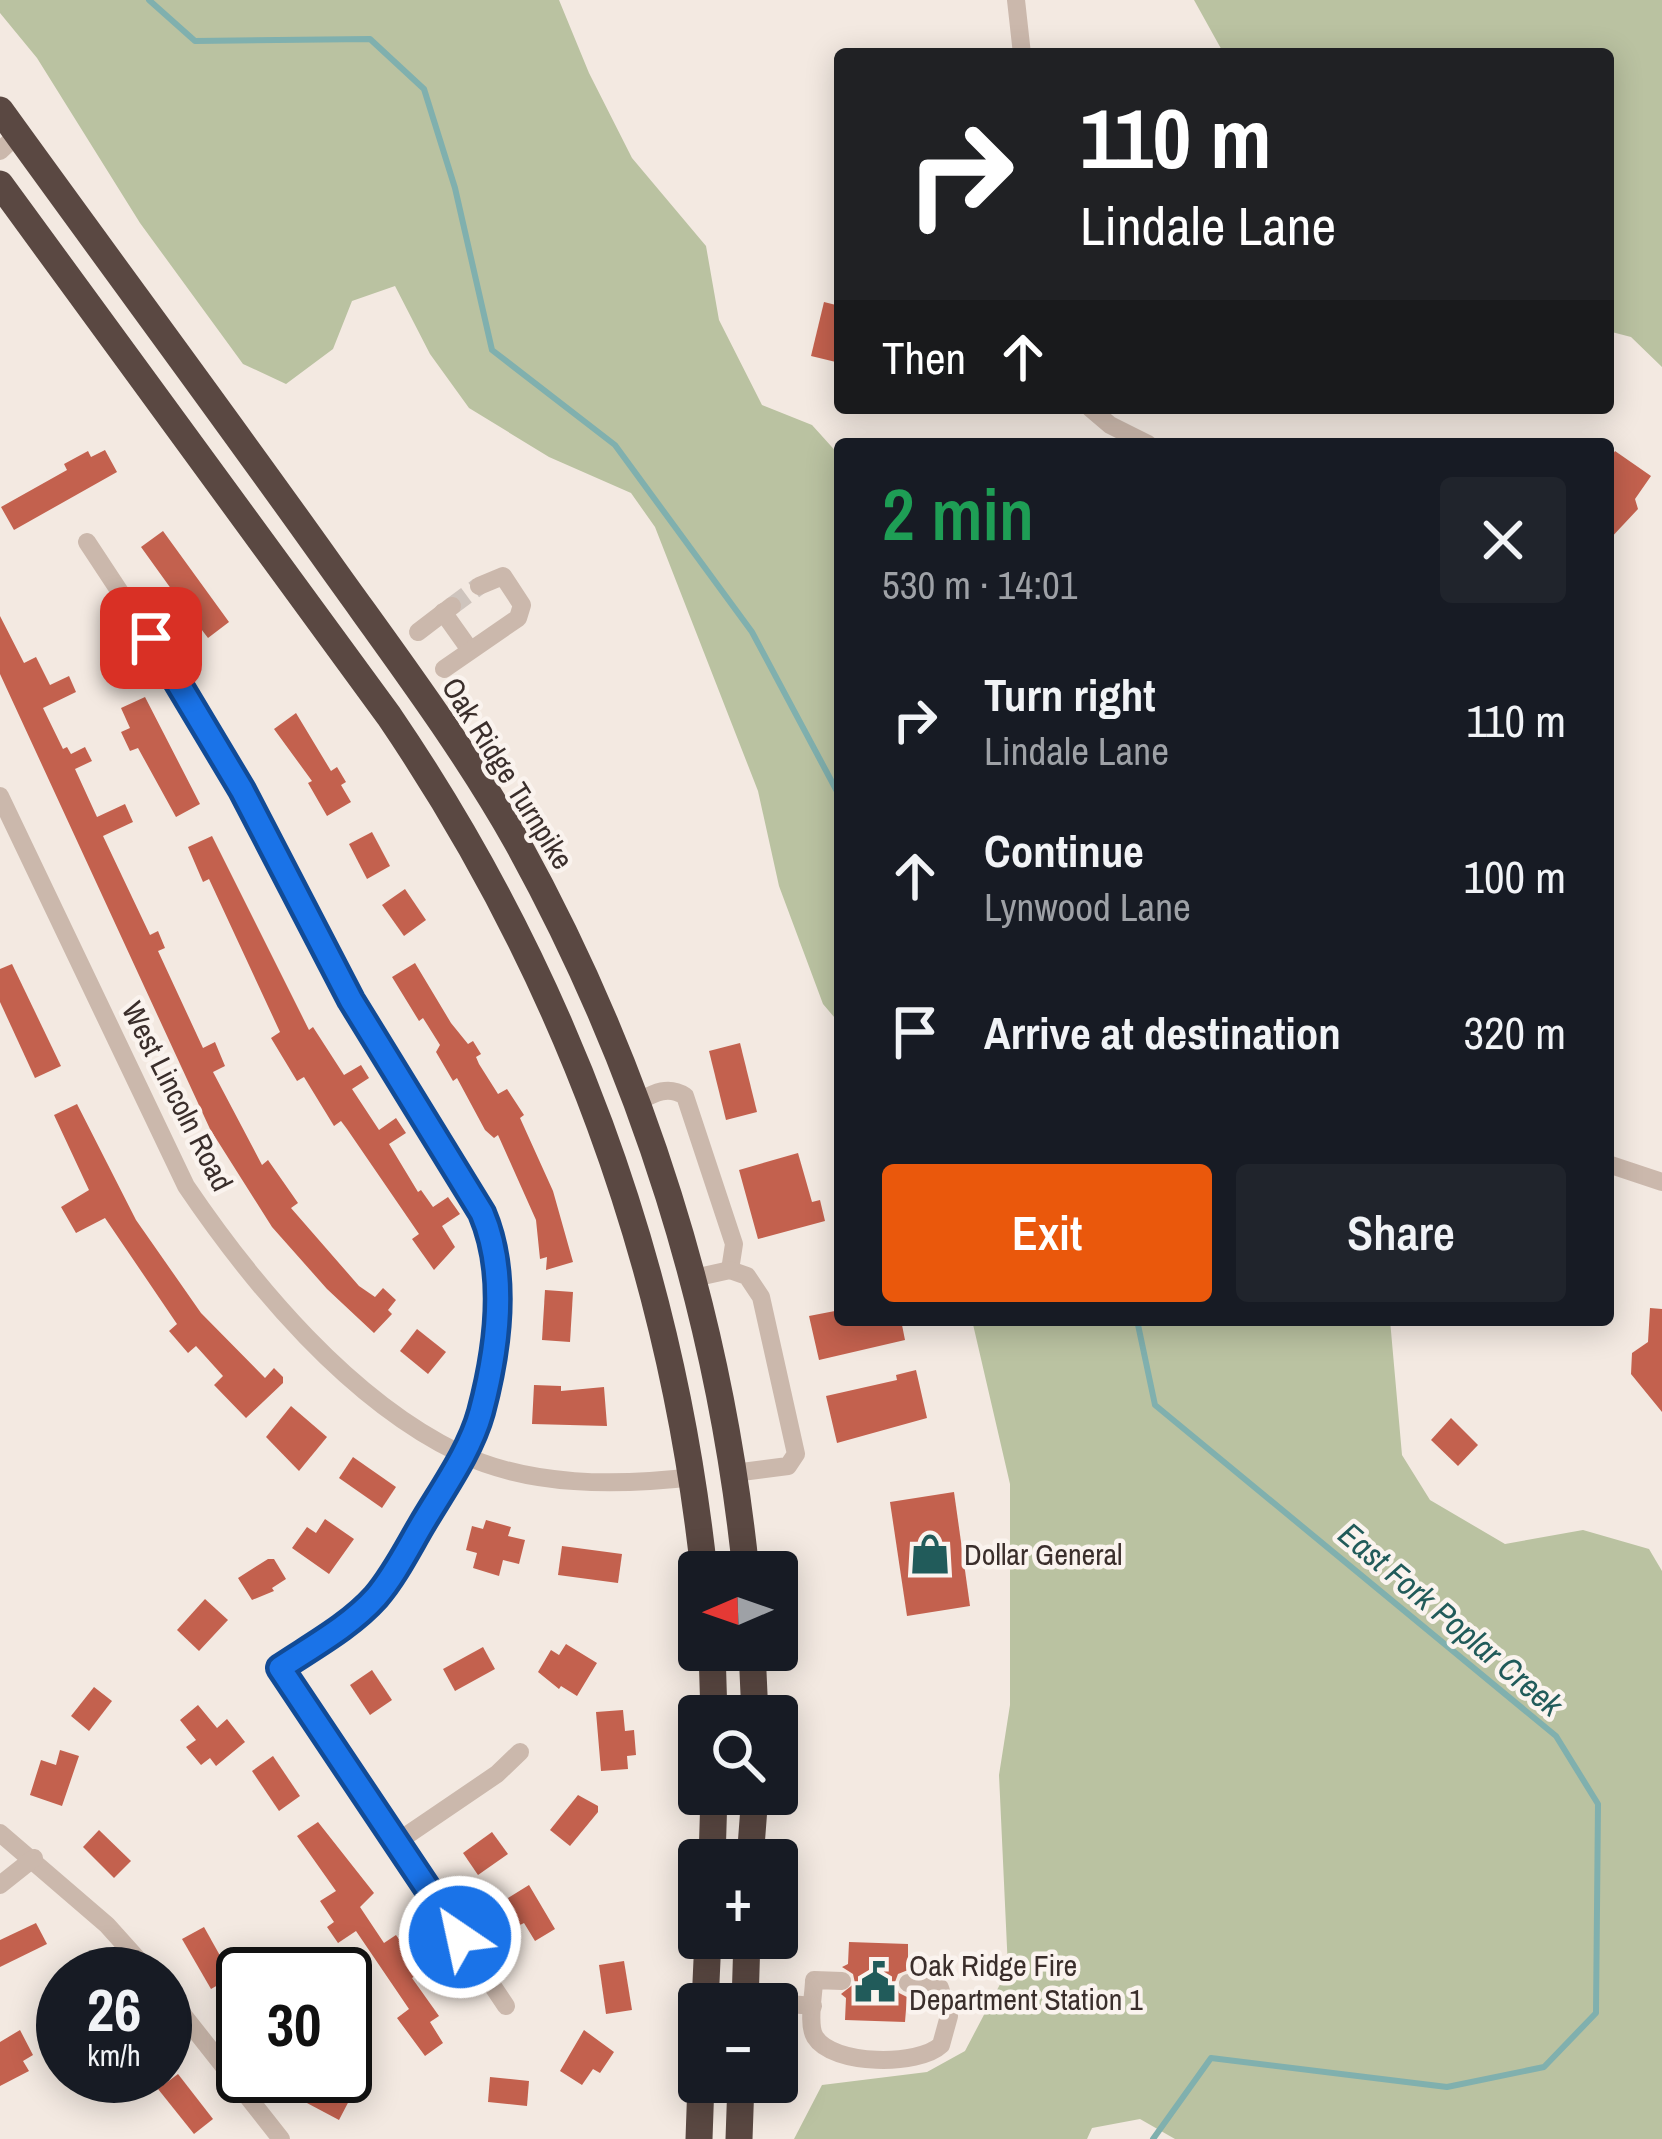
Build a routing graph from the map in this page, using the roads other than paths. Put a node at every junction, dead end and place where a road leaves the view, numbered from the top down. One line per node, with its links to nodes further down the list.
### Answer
1 (1016, 0): 2 (street)
2 (1021, 48)
3 (0, 110): 4 (highway, Oak Ridge Turnpike)
4 (9, 142): 9 (highway, Oak Ridge Turnpike)
5 (0, 184): 10 (highway)
6 (1097, 414): 7 (street)
7 (1136, 438)
8 (87, 542): 21 (street)
9 (318, 548): 10 (street); 16 (highway, Oak Ridge Turnpike)
10 (286, 575): 23 (highway)
11 (479, 586): 13 (street)
12 (418, 632): 13 (street)
13 (470, 650): 14 (street)
14 (444, 669)
15 (0, 796): 21 (street, West Lincoln Road)
16 (637, 1102): 19 (street); 20 (highway, Oak Ridge Turnpike)
17 (1614, 1167): 18 (street)
18 (1662, 1182)
19 (730, 1270): 20 (street); 22 (street)
20 (694, 1279): 22 (highway, Oak Ridge Turnpike)
21 (462, 1455): 23 (street, West Lincoln Road); 28 (street)
22 (734, 1473): 23 (highway); 25 (highway, Oak Ridge Turnpike)
23 (694, 1477): 24 (highway)
24 (702, 1551)
25 (743, 1551)
26 (520, 1752): 28 (street)
27 (0, 1833): 29 (street)
28 (397, 1842): 35 (street)
29 (34, 1858): 30 (street); 31 (street)
30 (0, 1885)
31 (127, 1947)
32 (842, 1981): 36 (street)
33 (908, 1983): 36 (street)
34 (798, 2005): 36 (street)
35 (506, 2006)
36 (813, 2006)
37 (192, 2026): 40 (street)
38 (700, 2103): 41 (highway)
39 (740, 2103): 42 (highway)
40 (281, 2139)
41 (699, 2139)
42 (739, 2139)

